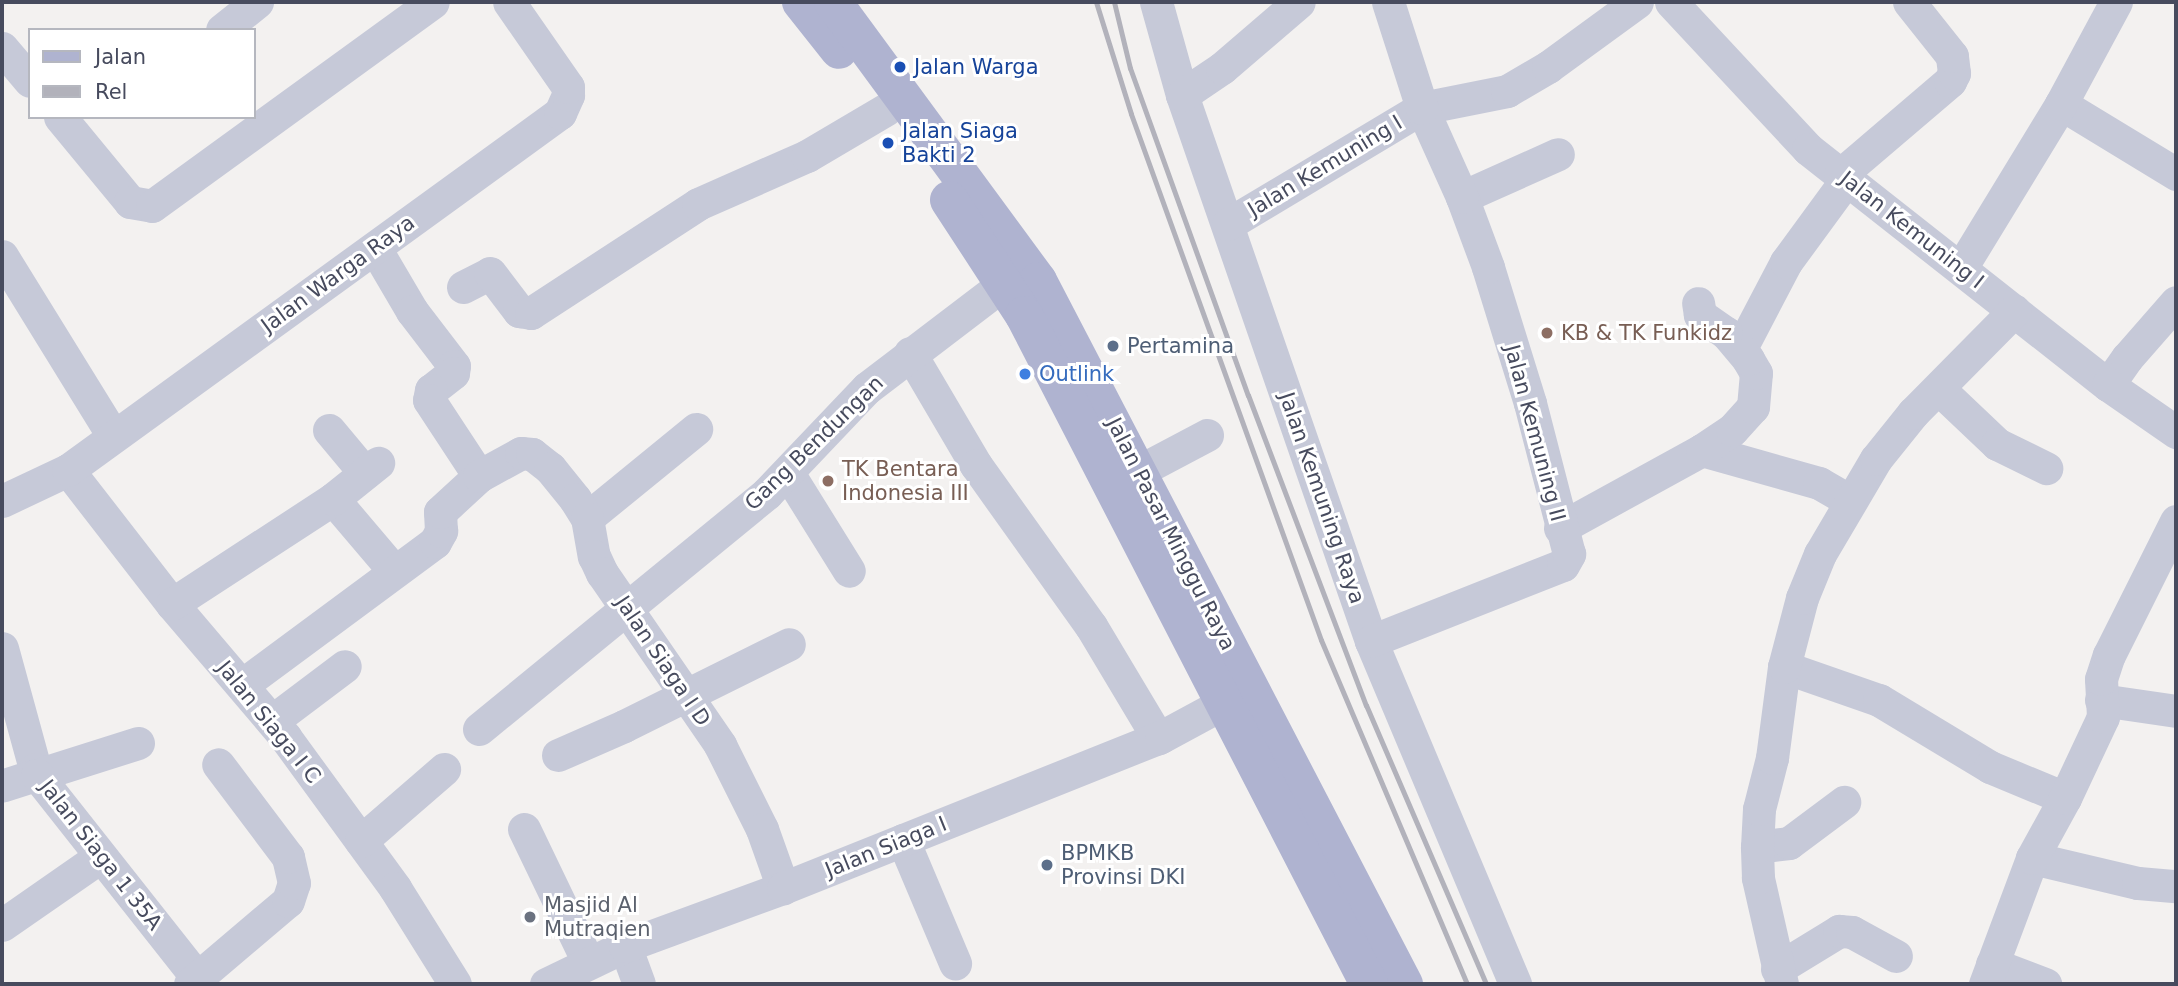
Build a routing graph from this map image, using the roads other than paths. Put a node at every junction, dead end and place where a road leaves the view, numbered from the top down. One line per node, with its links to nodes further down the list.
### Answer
1 (257, 2): 13 (street)
2 (433, 2): 20 (street)
3 (509, 2): 26 (street, Jalan Warga Raya)
4 (801, 2): 19 (main road, Jalan Pasar Minggu Raya)
5 (833, 2): 46 (main road, Jalan Pasar Minggu Raya)
6 (1156, 2): 16 (street, Jalan Kemuning Raya)
7 (1299, 2): 16 (street)
8 (1388, 2): 18 (street, Jalan Kemuning II)
9 (1637, 2): 18 (street, Jalan Kemuning I)
10 (1671, 2): 23 (street, Jalan Kemuning I)
11 (1909, 2): 23 (street)
12 (2116, 2): 17 (street)
13 (224, 28)
14 (2, 48): 15 (street)
15 (28, 79)
16 (1182, 95): 25 (street, Jalan Kemuning Raya)
17 (2061, 104): 22 (street); 28 (street)
18 (1422, 108): 24 (street, Jalan Kemuning II); 25 (street, Jalan Kemuning I)
19 (885, 110): 29 (main road, Jalan Pasar Minggu Raya); 30 (street)
20 (62, 119)
21 (1558, 154): 24 (street)
22 (2176, 174)
23 (1843, 177): 28 (street, Jalan Kemuning I); 35 (street)
24 (1462, 197): 54 (street, Jalan Kemuning II)
25 (1228, 224): 59 (street, Jalan Kemuning Raya)
26 (375, 248): 42 (street, Jalan Warga Raya); 48 (street)
27 (2, 256): 42 (street)
28 (1961, 268): 33 (street, Jalan Kemuning I)
29 (1005, 283): 34 (street, Gang Bendungan); 67 (main road, Jalan Pasar Minggu Raya)
30 (463, 287)
31 (2176, 302): 36 (street)
32 (1698, 303): 35 (street)
33 (2014, 312): 36 (street, Jalan Kemuning I); 37 (street)
34 (918, 347): 47 (street, Gang Bendungan); 71 (street)
35 (1741, 348): 43 (street)
36 (2108, 385): 40 (street, Jalan Kemuning I)
37 (1938, 389): 44 (street); 51 (street)
38 (695, 429): 52 (street)
39 (329, 430): 49 (street)
40 (2176, 432)
41 (1208, 435): 46 (street)
42 (113, 436): 45 (street, Jalan Warga Raya)
43 (1702, 450): 51 (street); 54 (street)
44 (2046, 468)
45 (68, 470): 50 (street, Jalan Warga Raya); 57 (street, Jalan Siaga I C)
46 (1139, 471): 99 (main road, Jalan Pasar Minggu Raya)
47 (788, 473): 56 (street); 58 (street, Gang Bendungan)
48 (479, 476): 52 (street, Jalan Siaga I D); 55 (street)
49 (333, 499): 55 (street); 57 (street)
50 (2, 500)
51 (1849, 500): 63 (street)
52 (587, 518): 58 (street, Jalan Siaga I D)
53 (2176, 521): 66 (street)
54 (1560, 528): 59 (street, Jalan Kemuning II)
55 (394, 571): 64 (street)
56 (849, 571)
57 (172, 604): 64 (street, Jalan Siaga I C)
58 (627, 610): 65 (street, Jalan Siaga I D); 70 (street, Gang Bendungan)
59 (1371, 641): 100 (street, Jalan Kemuning Raya)
60 (789, 644): 65 (street)
61 (2, 648): 76 (street)
62 (345, 667): 69 (street)
63 (1784, 667): 77 (street); 82 (street)
64 (242, 685): 69 (street, Jalan Siaga I C)
65 (687, 695): 73 (street); 86 (street, Jalan Siaga I D)
66 (2101, 700): 68 (street); 77 (street)
67 (1213, 709): 71 (street, Jalan Siaga I); 98 (main road, Jalan Pasar Minggu Raya)
68 (2176, 711)
69 (272, 721): 81 (street, Jalan Siaga I C)
70 (480, 729)
71 (1160, 738): 80 (street, Jalan Siaga I)
72 (138, 744): 83 (street, Jalan Siaga 1 35A)
73 (558, 755)
74 (218, 764): 94 (street)
75 (444, 769): 81 (street)
76 (2, 786)
77 (2065, 798): 84 (street)
78 (1844, 802): 82 (street)
79 (524, 829): 90 (street)
80 (903, 840): 86 (street, Jalan Siaga I); 91 (street)
81 (361, 841): 95 (street, Jalan Siaga I C)
82 (1757, 847): 93 (street)
83 (100, 857): 87 (street); 94 (street, Jalan Siaga 1 35A)
84 (2032, 858): 85 (street); 92 (street)
85 (2175, 883)
86 (783, 888): 88 (street, Jalan Siaga I)
87 (2, 925)
88 (625, 946): 90 (street, Jalan Siaga I); 97 (street)
89 (1896, 956): 93 (street)
90 (588, 962): 96 (street, Jalan Siaga I)
91 (955, 963)
92 (1988, 974): 101 (street)
93 (1779, 976)
94 (197, 982)
95 (454, 984)
96 (546, 984)
97 (639, 984)
98 (1369, 984)
99 (1404, 984)
100 (1515, 984)
101 (2045, 984)

